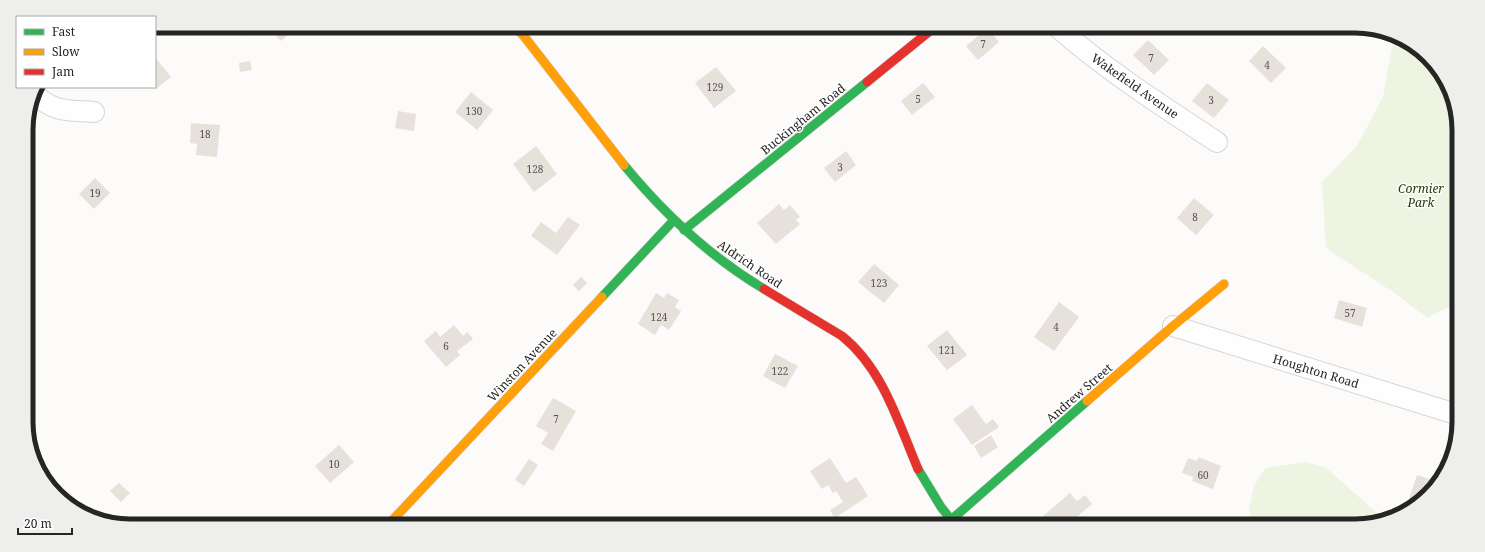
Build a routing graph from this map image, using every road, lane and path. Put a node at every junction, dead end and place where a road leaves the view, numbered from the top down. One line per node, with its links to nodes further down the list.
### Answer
1 (521, 33): 7 (street, Aldrich Road)
2 (927, 33): 8 (street, Buckingham Road)
3 (1064, 33): 6 (street, Wakefield Avenue)
4 (39, 97): 5 (street)
5 (94, 112)
6 (1217, 142)
7 (674, 220): 8 (street, Aldrich Road); 12 (street, Winston Avenue)
8 (684, 230): 13 (street, Aldrich Road)
9 (1224, 284): 10 (street, Andrew Street)
10 (1173, 326): 11 (street, Houghton Road); 14 (street, Andrew Street)
11 (1452, 413)
12 (394, 519)
13 (951, 519)
14 (958, 519)

